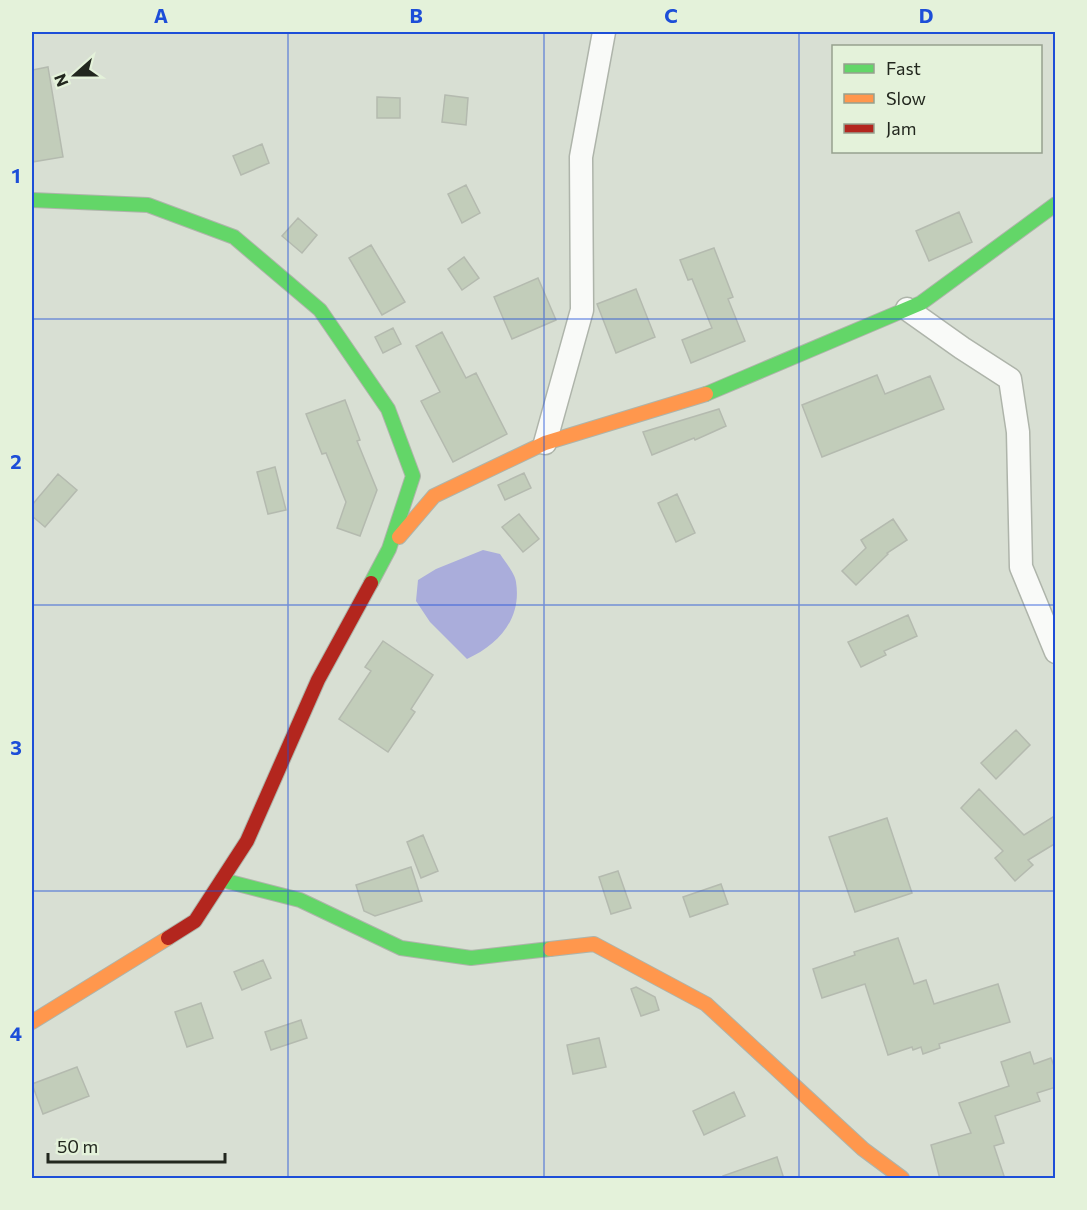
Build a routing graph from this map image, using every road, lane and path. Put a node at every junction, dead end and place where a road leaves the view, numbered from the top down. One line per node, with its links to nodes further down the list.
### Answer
1 (604, 32): 5 (street)
2 (32, 200): 6 (street)
3 (1056, 204): 4 (street)
4 (908, 309): 5 (street); 7 (street)
5 (545, 443): 6 (street)
6 (389, 549): 8 (street)
7 (1056, 652)
8 (222, 880): 9 (street); 10 (street)
9 (32, 1022)
10 (902, 1179)

